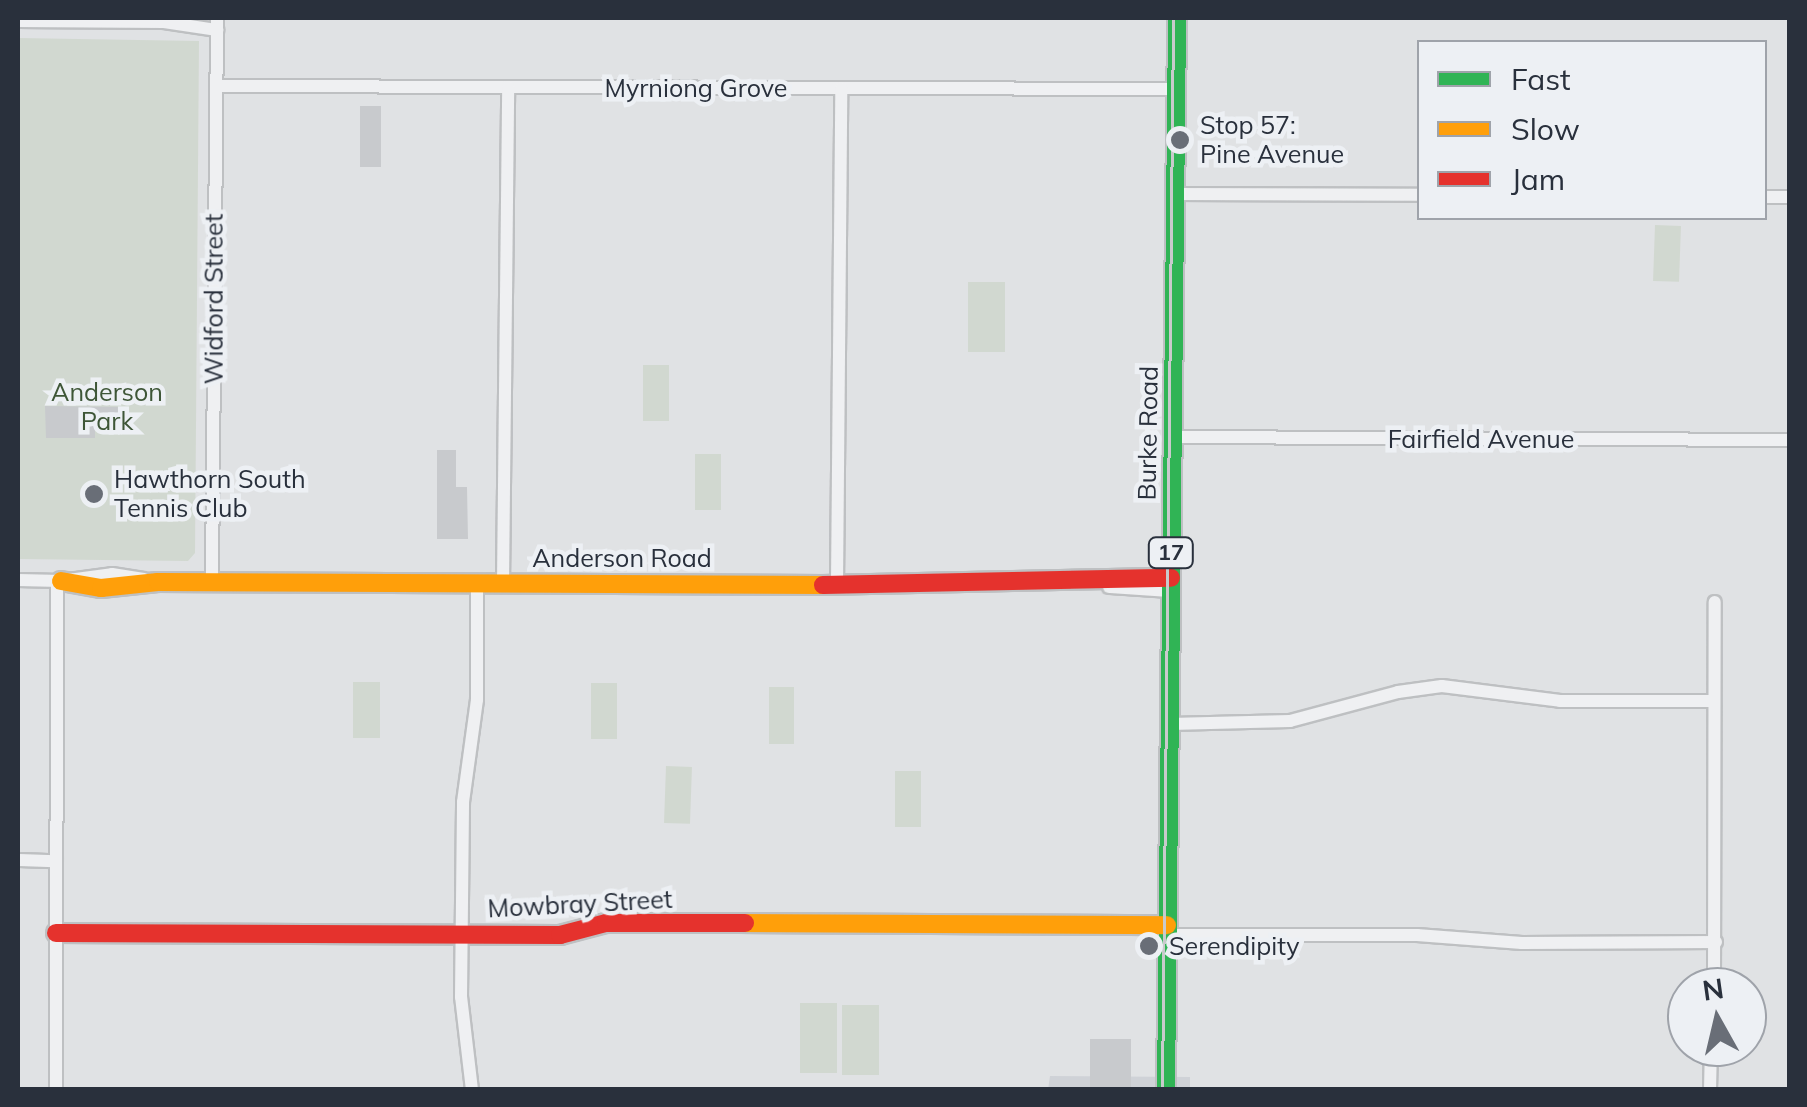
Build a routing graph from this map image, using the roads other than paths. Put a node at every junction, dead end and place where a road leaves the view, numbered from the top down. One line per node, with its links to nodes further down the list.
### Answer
1 (197, 18): 4 (street)
2 (1177, 18): 9 (street, Burke Road / 17)
3 (18, 21): 4 (street)
4 (164, 22): 5 (street)
5 (217, 24): 6 (street, Widford Street)
6 (216, 86): 7 (street, Myrniong Grove); 16 (street, Widford Street)
7 (508, 87): 8 (street, Myrniong Grove); 17 (street)
8 (841, 88): 9 (street, Myrniong Grove); 19 (street)
9 (1177, 89): 10 (street, Burke Road / 17)
10 (1176, 194): 11 (street); 12 (street, Burke Road / 17)
11 (1417, 195)
12 (1173, 437): 13 (street, Fairfield Avenue); 20 (street, Burke Road / 17)
13 (1790, 440)
14 (18, 580): 15 (street, Anderson Road)
15 (59, 582): 16 (street, Anderson Road); 25 (street)
16 (212, 582): 18 (street, Anderson Road)
17 (503, 582): 18 (street, Anderson Road); 19 (street, Anderson Road)
18 (477, 583): 28 (street)
19 (838, 584): 20 (street, Anderson Road)
20 (1171, 584): 23 (street, Burke Road / 17)
21 (1715, 602): 22 (street)
22 (1714, 700): 23 (street); 29 (street)
23 (1170, 724): 26 (street, Burke Road / 17)
24 (18, 860): 25 (street)
25 (56, 861): 27 (street)
26 (1167, 930): 28 (street, Mowbray Street); 29 (street); 33 (street, Burke Road / 17)
27 (56, 933): 28 (street, Mowbray Street); 31 (street)
28 (462, 935): 32 (street)
29 (1716, 942): 30 (street)
30 (1715, 967)
31 (56, 1090)
32 (472, 1090)
33 (1166, 1090)

